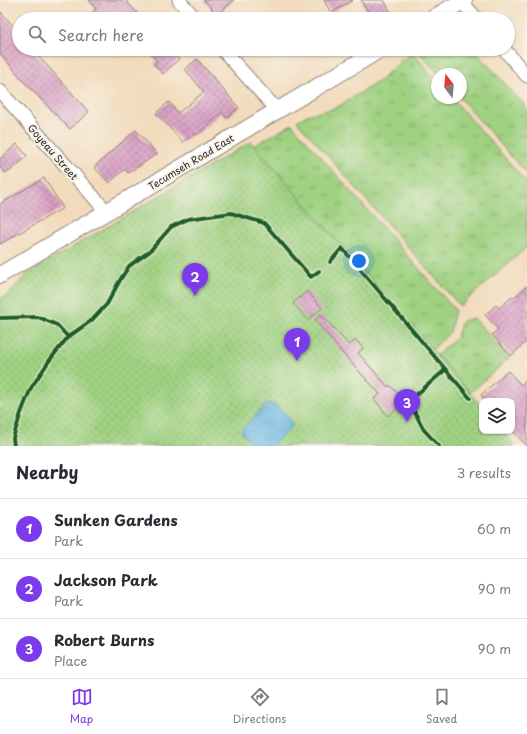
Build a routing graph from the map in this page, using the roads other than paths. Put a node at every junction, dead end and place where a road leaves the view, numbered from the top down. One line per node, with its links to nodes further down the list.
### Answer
1 (178, 0): 3 (street)
2 (462, 0): 4 (main road); 5 (street)
3 (189, 12)
4 (443, 12)
5 (471, 12)
6 (228, 56): 11 (street)
7 (369, 56): 11 (main road, Tecumseh Road East)
8 (510, 56): 9 (street)
9 (527, 76)
10 (0, 91): 12 (street, Goyeau Street)
11 (277, 110): 12 (main road, Tecumseh Road East)
12 (107, 212): 13 (main road, Tecumseh Road East)
13 (0, 275)

